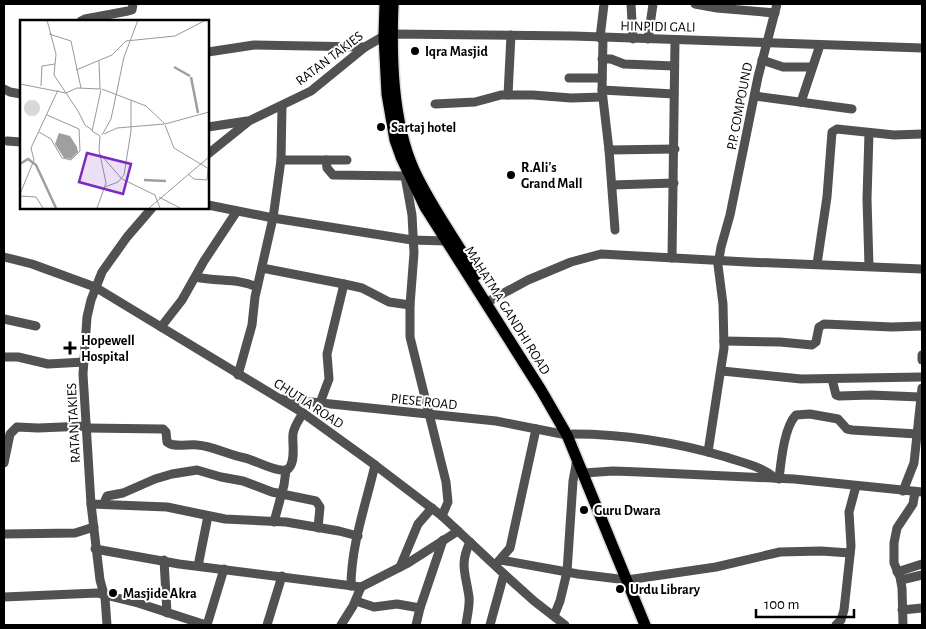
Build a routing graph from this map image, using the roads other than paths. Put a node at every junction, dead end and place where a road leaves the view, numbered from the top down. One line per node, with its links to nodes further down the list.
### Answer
1 (133, 4): 10 (street)
2 (385, 4): 11 (main road, MAHATMA GANDHI ROAD)
3 (393, 4): 11 (main road, MAHATMA GANDHI ROAD)
4 (604, 4): 13 (street)
5 (631, 4): 14 (street)
6 (653, 4): 15 (street)
7 (695, 4): 8 (street)
8 (731, 6): 9 (street)
9 (776, 8): 17 (street, P.P. COMPOUND)
10 (83, 20)
11 (388, 35): 12 (street, HINPIDI GALI); 19 (street, RATAN TAKIES); 50 (main road, MAHATMA GANDHI ROAD); 71 (main road, MAHATMA GANDHI ROAD)
12 (511, 36): 13 (street, HINPIDI GALI); 32 (street)
13 (602, 38): 14 (street, HINPIDI GALI); 22 (street)
14 (633, 39): 15 (street, HINPIDI GALI)
15 (648, 39): 16 (street, HINPIDI GALI)
16 (675, 40): 17 (street, HINPIDI GALI); 24 (street)
17 (766, 42): 18 (street, HINPIDI GALI); 23 (street, P.P. COMPOUND)
18 (820, 45): 20 (street, HINPIDI GALI); 25 (street)
19 (365, 46): 21 (street); 36 (street, RATAN TAKIES)
20 (922, 48)
21 (209, 52)
22 (602, 59): 24 (street); 27 (street)
23 (762, 60): 25 (street); 33 (street, P.P. COMPOUND)
24 (674, 66): 31 (street)
25 (812, 67): 34 (street)
26 (569, 78): 27 (street)
27 (602, 78): 29 (street)
28 (4, 89): 30 (street)
29 (602, 93): 31 (street); 32 (street); 45 (street)
30 (20, 94)
31 (674, 94): 44 (street)
32 (508, 95): 35 (street)
33 (754, 96): 34 (street); 62 (street, P.P. COMPOUND)
34 (802, 102): 37 (street)
35 (435, 104)
36 (282, 106): 38 (street, RATAN TAKIES); 47 (street)
37 (852, 108)
38 (250, 121): 39 (street); 46 (street, RATAN TAKIES)
39 (209, 127)
40 (869, 133): 41 (street); 63 (street); 64 (street)
41 (922, 134)
42 (7, 142): 43 (street)
43 (20, 142)
44 (675, 149): 45 (street); 51 (street)
45 (610, 150): 52 (street)
46 (209, 153)
47 (281, 160): 48 (street); 56 (street)
48 (326, 160): 49 (street); 50 (street)
49 (347, 160)
50 (406, 174): 58 (street); 59 (main road, MAHATMA GANDHI ROAD)
51 (674, 183): 52 (street); 61 (street)
52 (612, 185): 57 (street)
53 (209, 205): 55 (street)
54 (151, 209): 69 (street, RATAN TAKIES)
55 (236, 211): 56 (street); 67 (street)
56 (273, 218): 58 (street); 65 (street)
57 (615, 230)
58 (412, 240): 59 (street); 72 (street)
59 (446, 240): 94 (main road, MAHATMA GANDHI ROAD)
60 (4, 257): 69 (street, CHUTIA ROAD)
61 (672, 258): 62 (street); 71 (street)
62 (719, 260): 63 (street); 77 (street, P.P. COMPOUND)
63 (817, 264): 64 (street)
64 (869, 266): 66 (street)
65 (262, 268): 68 (street); 70 (street)
66 (922, 269)
67 (196, 276): 70 (street); 76 (street)
68 (344, 284): 72 (street); 88 (street)
69 (95, 287): 76 (street, CHUTIA ROAD); 81 (street, RATAN TAKIES)
70 (257, 287): 83 (street)
71 (491, 300): 94 (main road, MAHATMA GANDHI ROAD)
72 (410, 305): 90 (street)
73 (4, 319): 74 (street)
74 (36, 326)
75 (922, 326): 77 (street)
76 (160, 327): 83 (street, CHUTIA ROAD)
77 (724, 341): 82 (street, P.P. COMPOUND)
78 (922, 355): 80 (street)
79 (4, 357): 81 (street)
80 (922, 360)
81 (84, 362): 91 (street, RATAN TAKIES)
82 (722, 371): 85 (street); 95 (street, P.P. COMPOUND)
83 (238, 375): 87 (street, CHUTIA ROAD)
84 (922, 377): 85 (street)
85 (832, 379): 86 (street)
86 (921, 393): 93 (street)
87 (276, 398): 88 (street, PIESE ROAD); 89 (street, CHUTIA ROAD)
88 (320, 403): 90 (street, PIESE ROAD)
89 (303, 413): 98 (street, CHUTIA ROAD); 99 (street)
90 (430, 416): 92 (street, PIESE ROAD); 110 (street)
91 (87, 427): 97 (street); 99 (street); 107 (street, RATAN TAKIES)
92 (536, 428): 94 (street, PIESE ROAD); 122 (street)
93 (919, 428): 101 (street); 103 (street)
94 (570, 434): 95 (street, PIESE ROAD); 96 (main road, MAHATMA GANDHI ROAD); 100 (main road, MAHATMA GANDHI ROAD)
95 (708, 452): 101 (street, PIESE ROAD)
96 (578, 458): 100 (main road, MAHATMA GANDHI ROAD); 127 (street)
97 (4, 463)
98 (376, 465): 108 (street, CHUTIA ROAD); 116 (street)
99 (286, 470): 105 (street)
100 (587, 473): 101 (street); 132 (main road, MAHATMA GANDHI ROAD)
101 (777, 478): 102 (street)
102 (856, 486): 103 (street); 120 (street)
103 (903, 491): 104 (street)
104 (919, 492): 130 (street)
105 (282, 494): 106 (street); 111 (street); 113 (street)
106 (104, 503): 107 (street); 109 (street)
107 (91, 504): 112 (street, RATAN TAKIES)
108 (432, 508): 110 (street, CHUTIA ROAD); 125 (street)
109 (208, 516): 111 (street); 124 (street)
110 (442, 516): 114 (street, CHUTIA ROAD)
111 (274, 522): 113 (street)
112 (94, 527): 115 (street); 119 (street, RATAN TAKIES)
113 (318, 528): 116 (street)
114 (458, 531): 117 (street); 118 (street, CHUTIA ROAD)
115 (4, 534)
116 (358, 536): 133 (street)
117 (443, 540): 125 (street); 138 (street)
118 (470, 542): 122 (street, CHUTIA ROAD); 148 (street)
119 (95, 548): 121 (street); 135 (street, RATAN TAKIES)
120 (850, 553): 132 (street); 152 (street)
121 (164, 560): 124 (street); 141 (street)
122 (498, 562): 127 (street); 128 (street, CHUTIA ROAD)
123 (922, 564): 130 (street)
124 (198, 566): 126 (street)
125 (400, 567): 134 (street)
126 (224, 569): 129 (street); 144 (street)
127 (567, 572): 132 (street); 142 (street)
128 (504, 574): 142 (street, CHUTIA ROAD); 149 (street)
129 (282, 576): 133 (street); 145 (street)
130 (899, 576): 131 (street); 140 (street)
131 (922, 576)
132 (630, 579): 150 (main road, MAHATMA GANDHI ROAD); 151 (main road, MAHATMA GANDHI ROAD)
133 (351, 586): 134 (street)
134 (361, 587): 137 (street)
135 (104, 595): 136 (street); 141 (street); 143 (street, RATAN TAKIES)
136 (4, 596)
137 (356, 601): 138 (street); 146 (street)
138 (420, 608): 147 (street)
139 (922, 608): 140 (street)
140 (902, 610): 153 (street)
141 (167, 613): 144 (street)
142 (560, 622)
143 (107, 625)
144 (207, 625)
145 (266, 625)
146 (341, 625)
147 (416, 625)
148 (466, 625)
149 (490, 625)
150 (645, 625)
151 (652, 625)
152 (836, 625)
153 (903, 625)

